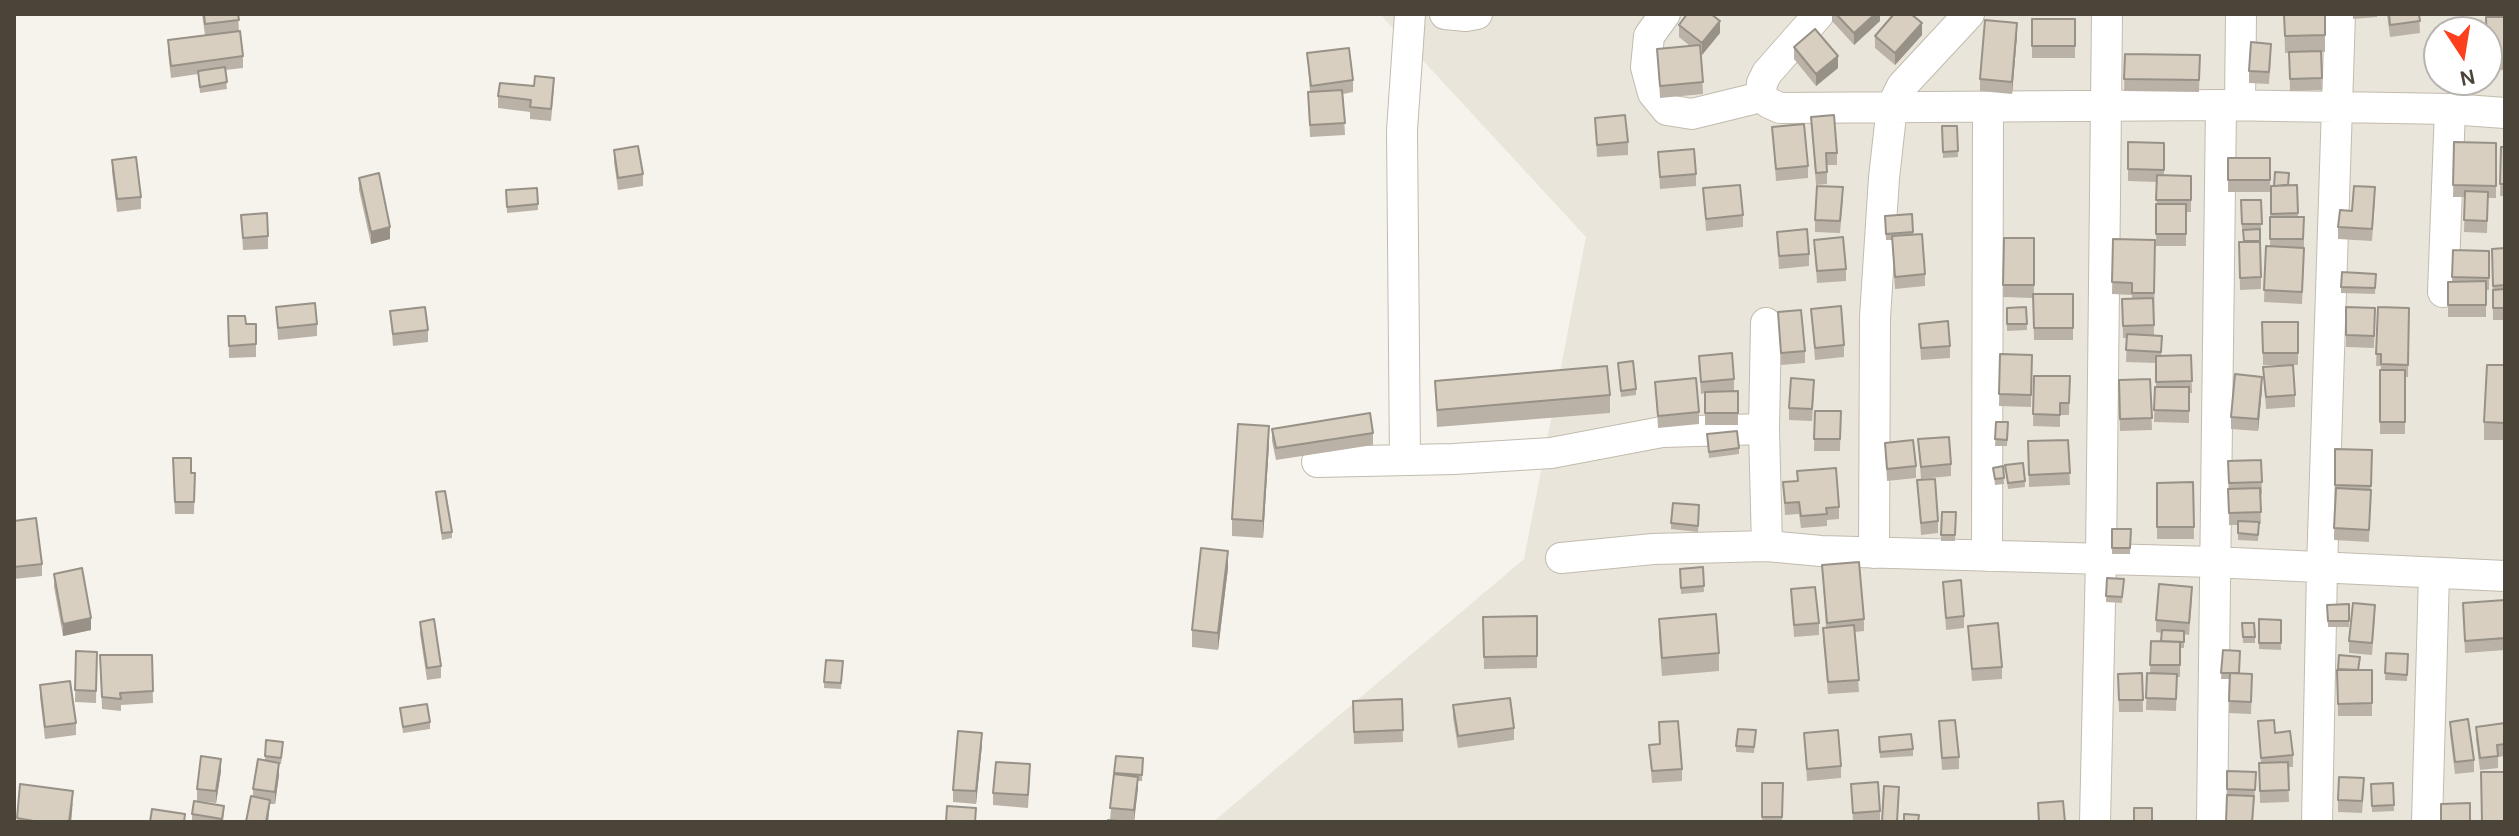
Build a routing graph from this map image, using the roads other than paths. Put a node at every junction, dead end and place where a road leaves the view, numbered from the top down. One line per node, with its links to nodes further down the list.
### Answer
1 (1410, 14): 21 (street)
2 (1445, 14): 3 (street)
3 (1477, 14)
4 (1665, 14): 10 (street)
5 (1819, 14): 10 (street)
6 (1969, 14): 12 (street)
7 (2107, 14): 13 (street)
8 (2241, 14): 11 (street)
9 (2340, 14): 15 (street)
10 (1761, 97): 12 (street)
11 (2231, 105): 13 (street); 15 (street); 28 (street)
12 (1892, 106): 14 (street); 24 (street)
13 (2107, 106): 14 (street); 27 (street)
14 (1988, 107): 25 (street)
15 (2338, 107): 16 (street); 29 (street)
16 (2450, 109): 17 (street); 18 (street)
17 (2505, 113)
18 (2443, 292)
19 (1766, 323): 20 (street)
20 (1764, 429): 21 (street); 23 (street)
21 (1405, 460): 22 (street)
22 (1317, 462)
23 (1767, 546): 24 (street); 26 (street)
24 (1874, 553): 25 (street)
25 (1987, 556): 27 (street)
26 (1561, 558)
27 (2101, 559): 28 (street); 32 (street)
28 (2213, 562): 29 (street); 33 (street)
29 (2322, 568): 30 (street); 34 (street)
30 (2434, 574): 31 (street); 35 (street)
31 (2505, 576)
32 (2095, 822)
33 (2212, 822)
34 (2317, 822)
35 (2427, 822)

